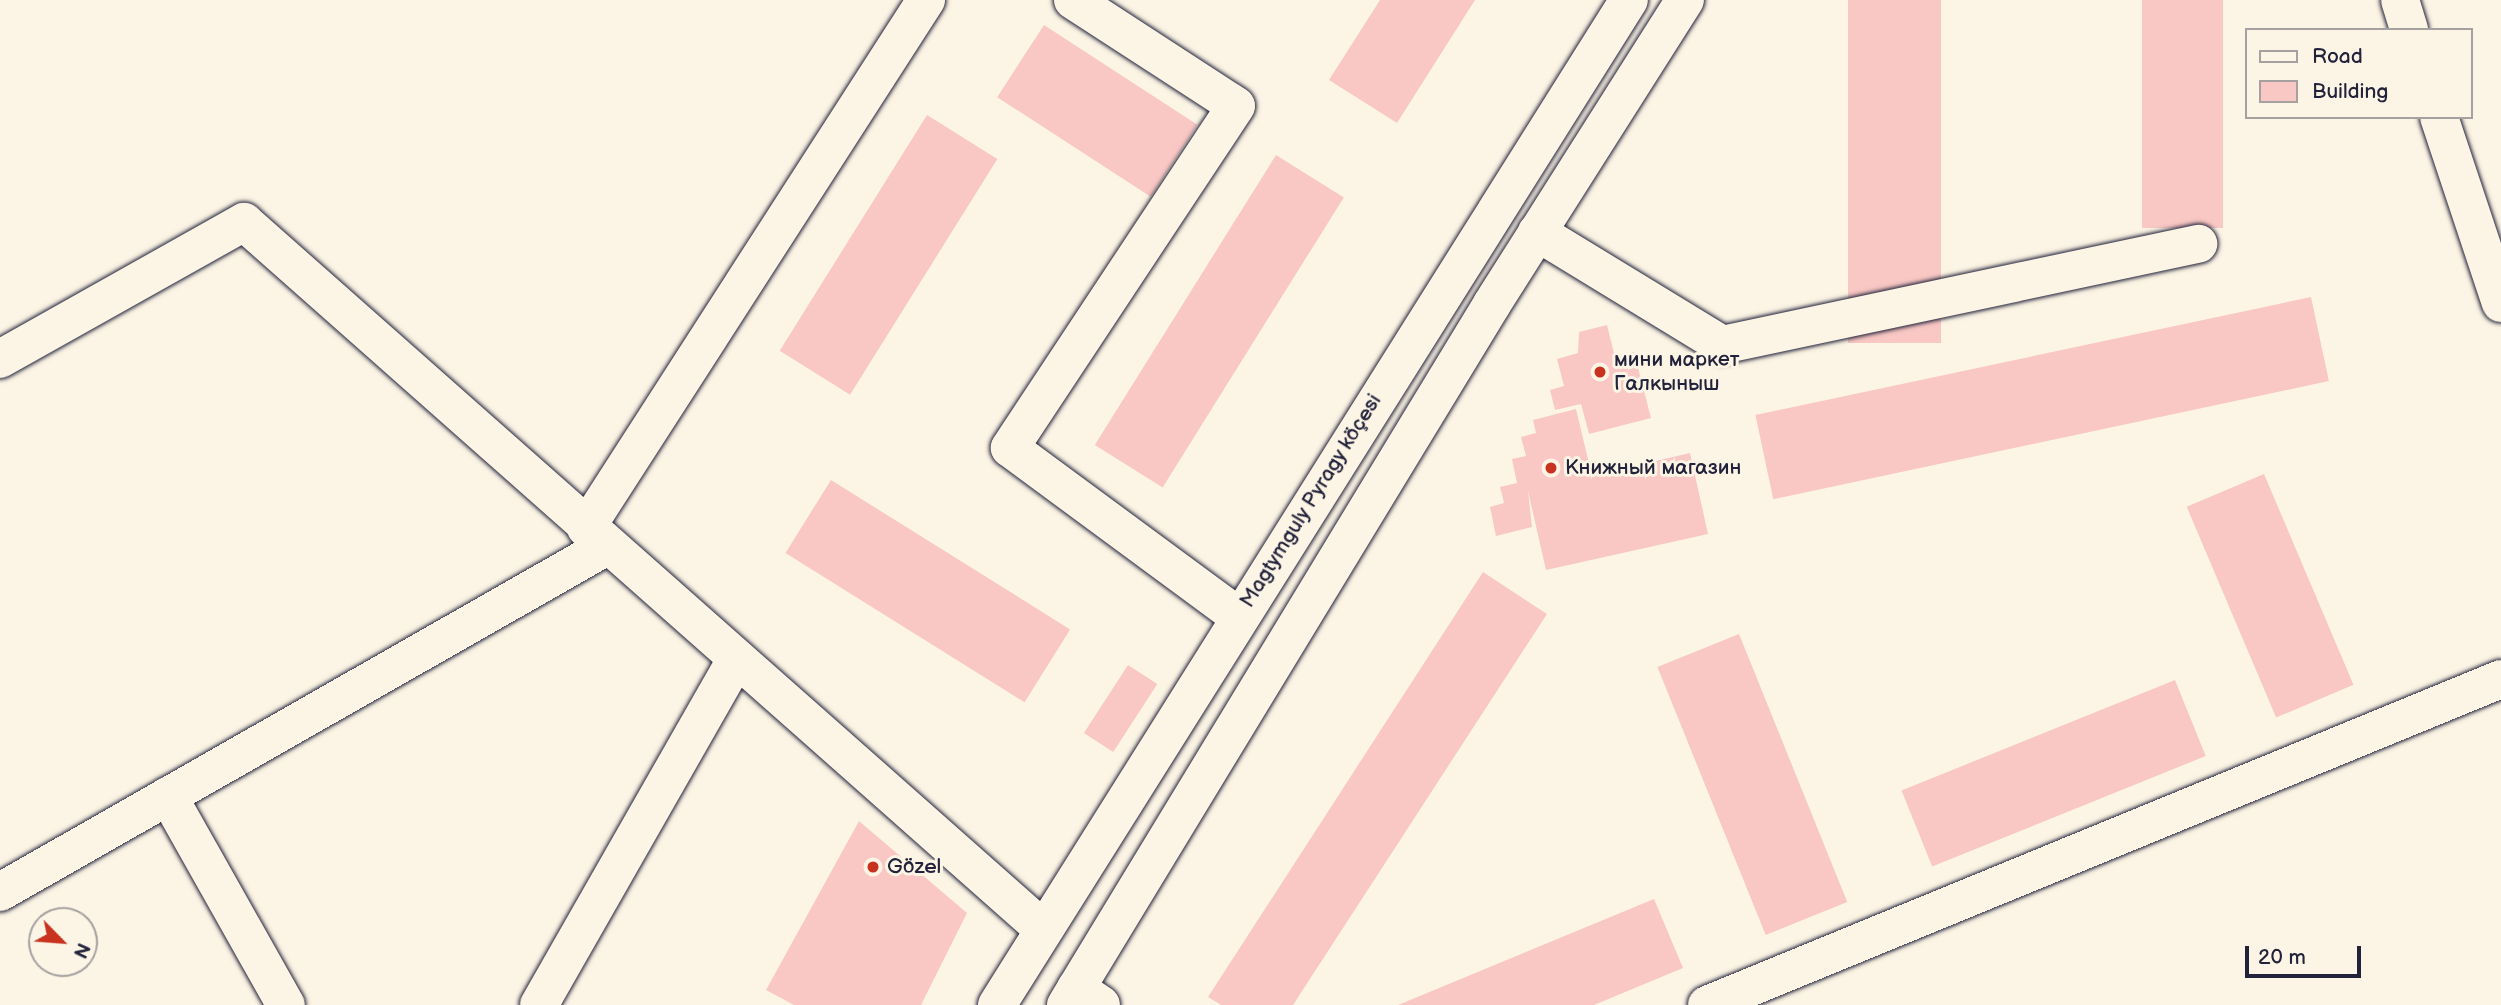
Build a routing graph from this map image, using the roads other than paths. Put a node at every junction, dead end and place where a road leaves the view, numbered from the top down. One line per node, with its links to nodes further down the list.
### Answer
1 (926, 0): 12 (street)
2 (1073, 0): 13 (street)
3 (1629, 0): 13 (street, Magtymguly Pyragy köçesi)
4 (1685, 0): 8 (street)
5 (2400, 0): 6 (street)
6 (2409, 28)
7 (2440, 119): 10 (street)
8 (1537, 232): 9 (street); 19 (street)
9 (2199, 244)
10 (2501, 303)
11 (0, 359): 12 (street)
12 (596, 537): 14 (street); 16 (street)
13 (1238, 616): 18 (street, Magtymguly Pyragy köçesi)
14 (735, 662): 18 (street); 21 (street)
15 (2501, 679): 23 (street)
16 (168, 796): 17 (street); 20 (street)
17 (0, 892)
18 (1042, 928): 22 (street, Magtymguly Pyragy köçesi)
19 (1081, 999)
20 (286, 1005)
21 (539, 1005)
22 (998, 1005)
23 (1707, 1005)

